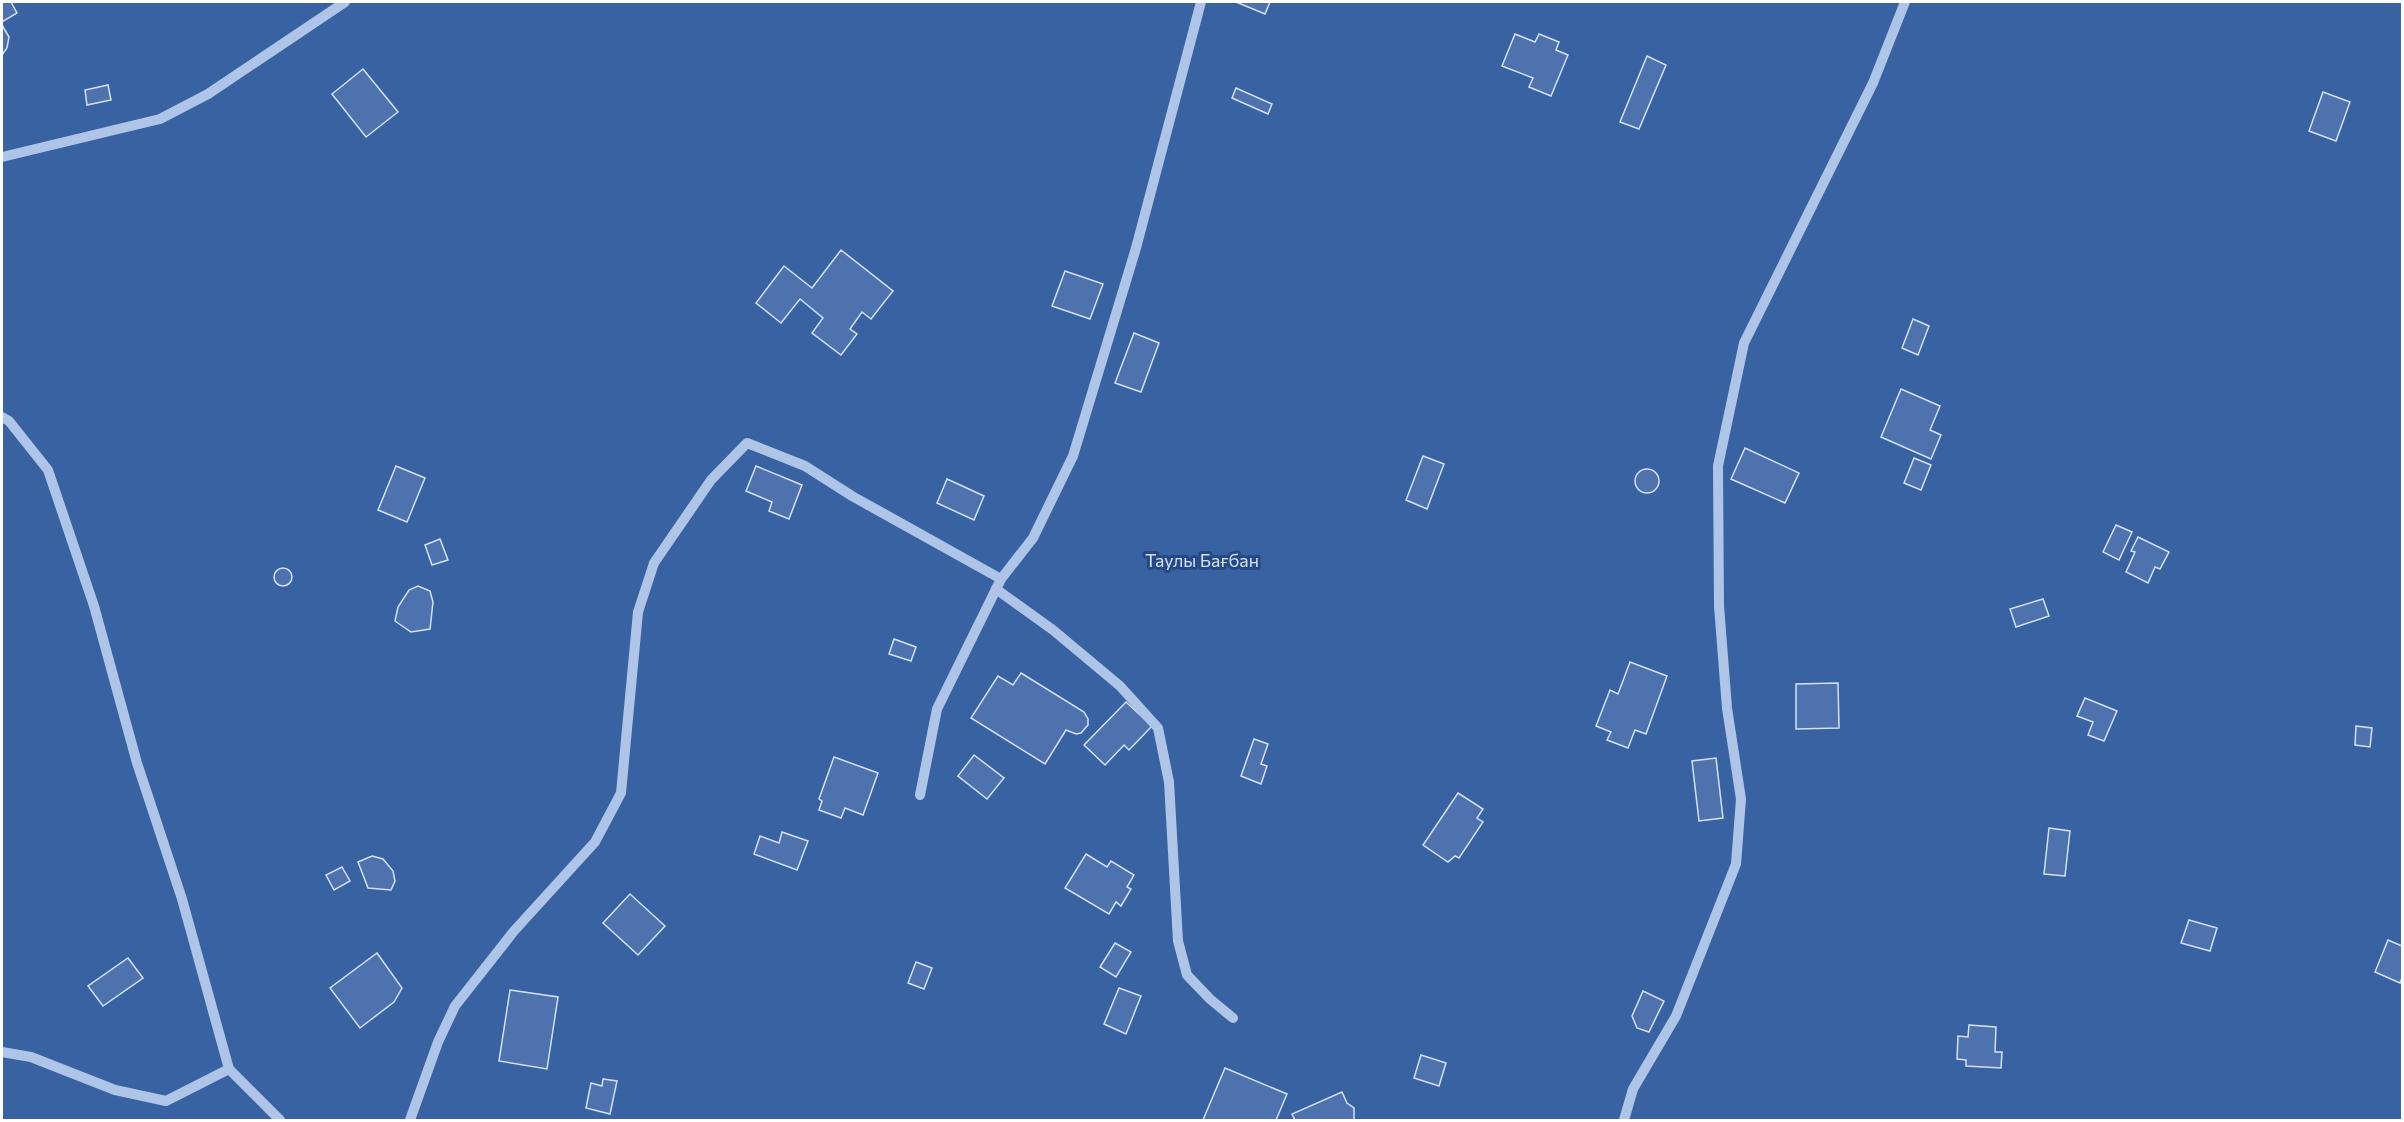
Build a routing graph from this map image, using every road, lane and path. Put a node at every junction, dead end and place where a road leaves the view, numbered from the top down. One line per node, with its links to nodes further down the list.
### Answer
1 (345, 2): 4 (street)
2 (1201, 2): 6 (street)
3 (1905, 2): 14 (street)
4 (2, 157)
5 (2, 417): 11 (street)
6 (1001, 579): 7 (street); 13 (street)
7 (996, 589): 8 (street); 9 (street)
8 (920, 795)
9 (1233, 1018)
10 (2, 1052): 11 (street)
11 (229, 1069): 12 (street)
12 (280, 1120)
13 (410, 1120)
14 (1624, 1120)

